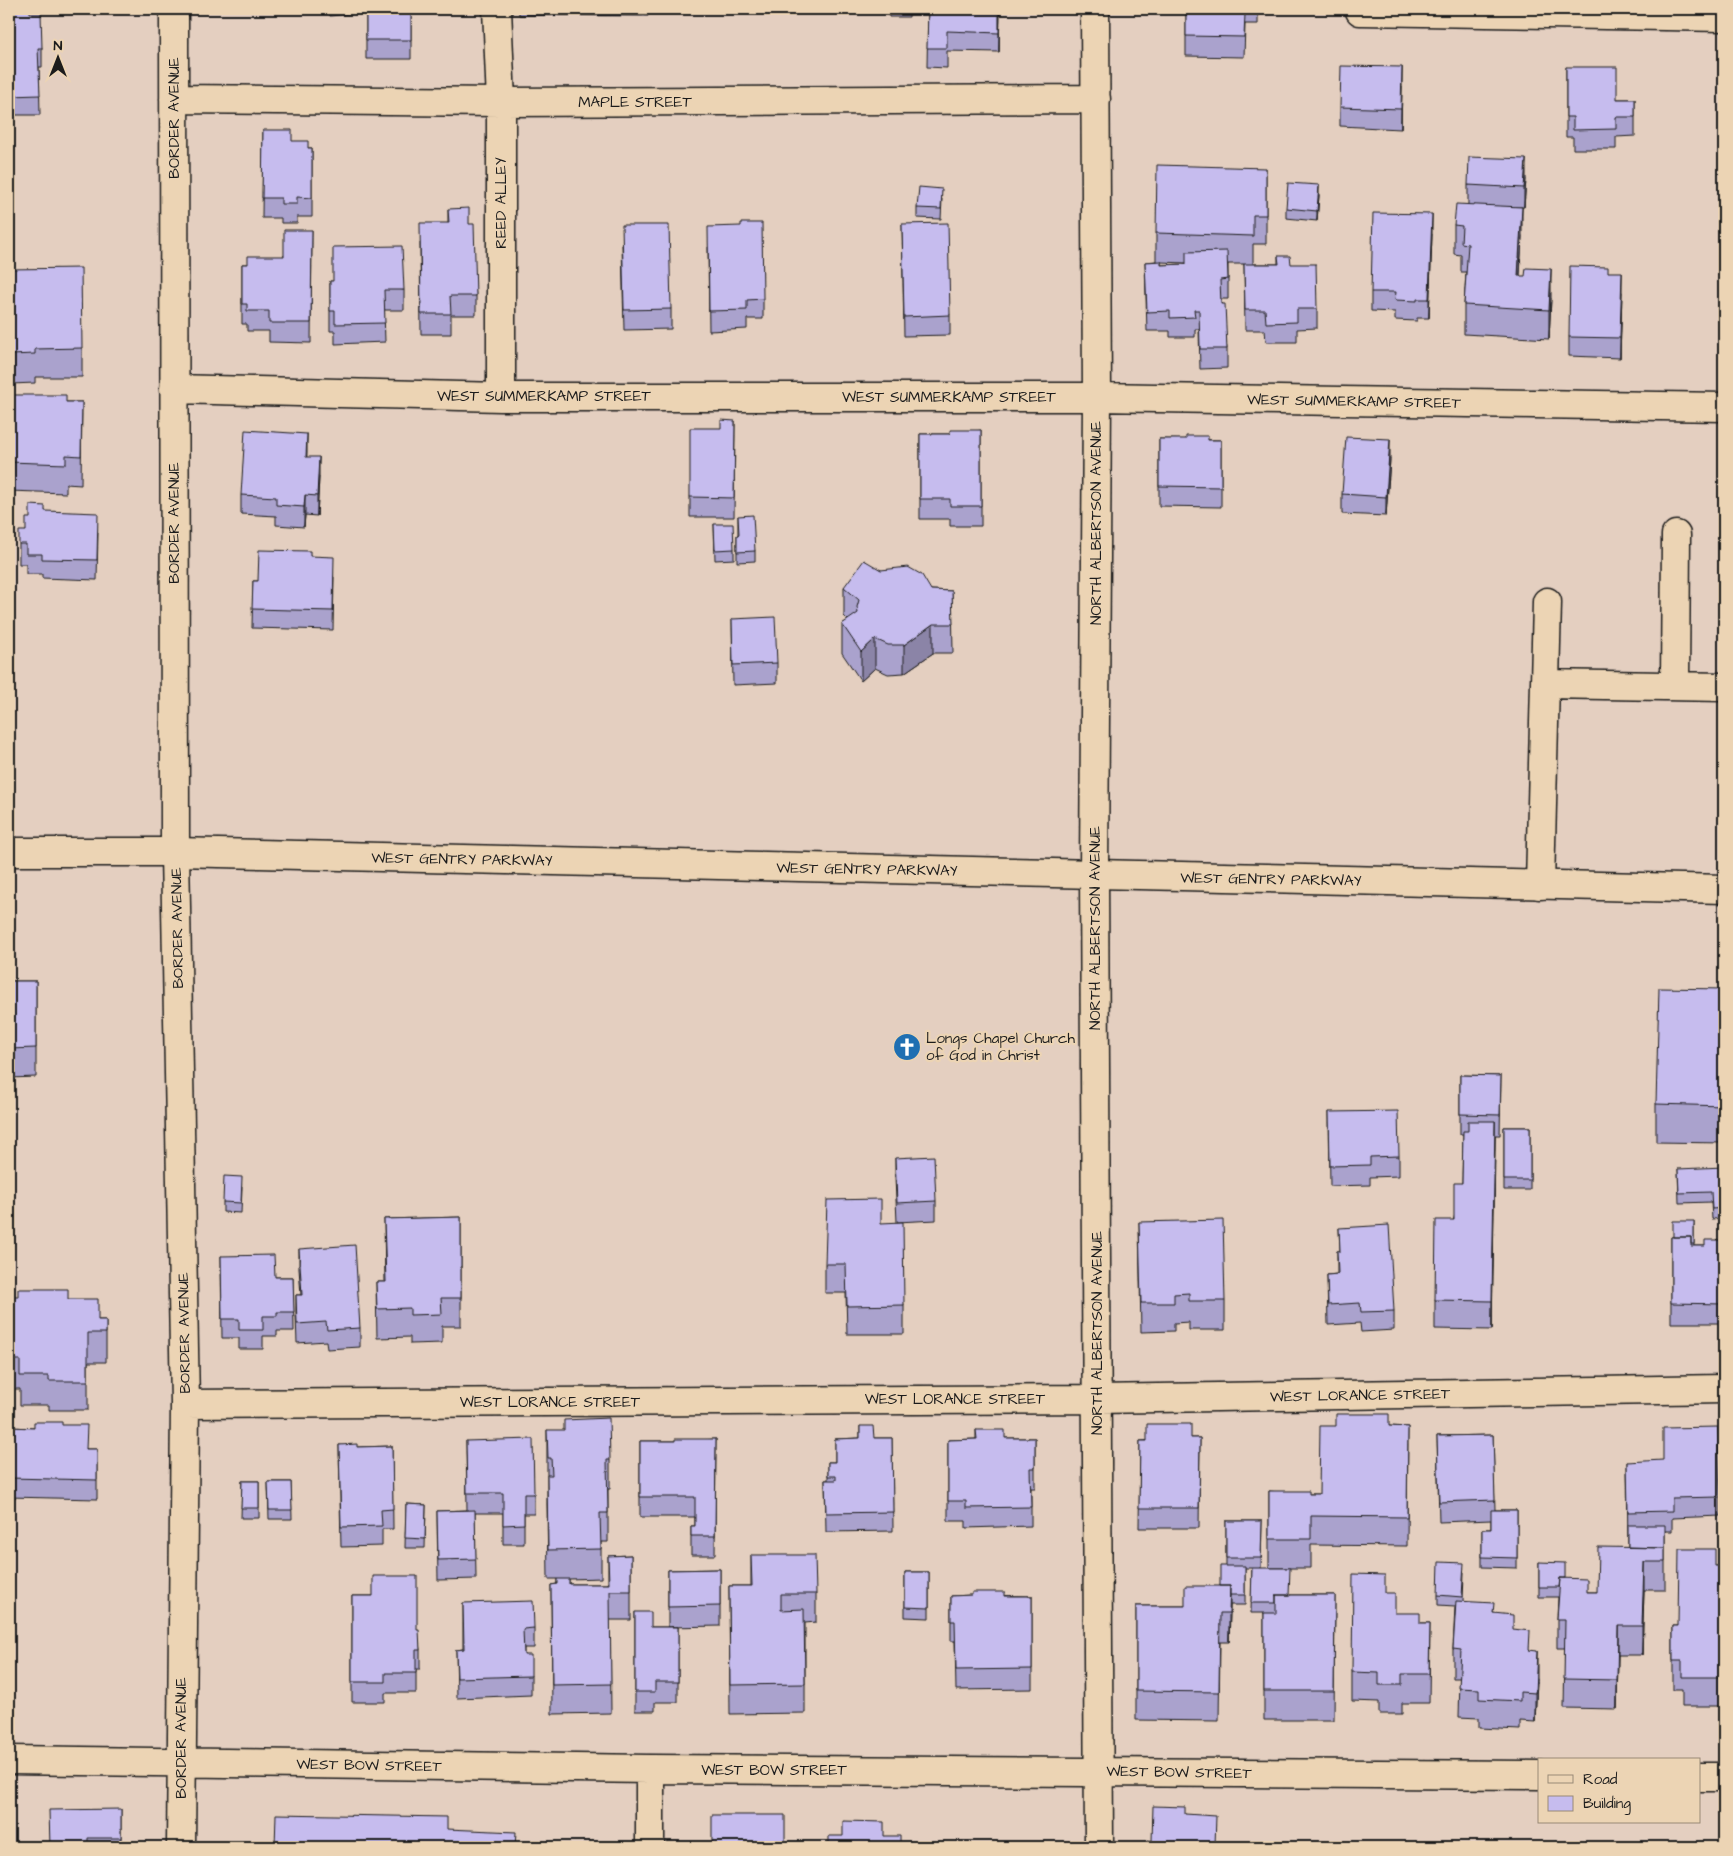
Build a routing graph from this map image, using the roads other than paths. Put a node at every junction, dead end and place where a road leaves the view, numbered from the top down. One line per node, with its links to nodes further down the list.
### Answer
1 (174, 9): 6 (street, BORDER AVENUE)
2 (497, 9): 8 (street, REED ALLEY)
3 (1095, 9): 7 (street, NORTH ALBERTSON AVENUE)
4 (1360, 10): 5 (street)
5 (1724, 17)
6 (174, 99): 8 (street, MAPLE STREET); 9 (street, BORDER AVENUE)
7 (1096, 99): 8 (street, MAPLE STREET); 11 (street, NORTH ALBERTSON AVENUE)
8 (501, 102): 10 (street, REED ALLEY)
9 (174, 389): 10 (street, WEST SUMMERKAMP STREET); 19 (street, BORDER AVENUE)
10 (501, 397): 11 (street, WEST SUMMERKAMP STREET)
11 (1097, 397): 12 (street, WEST SUMMERKAMP STREET); 20 (street, NORTH ALBERTSON AVENUE)
12 (1724, 407)
13 (1676, 535): 16 (street)
14 (1547, 602): 15 (street)
15 (1545, 684): 16 (street); 21 (street)
16 (1675, 686): 17 (street)
17 (1724, 687)
18 (9, 852): 19 (street, WEST GENTRY PARKWAY)
19 (175, 852): 20 (street, WEST GENTRY PARKWAY); 25 (street, BORDER AVENUE)
20 (1094, 874): 21 (street, WEST GENTRY PARKWAY); 24 (street, NORTH ALBERTSON AVENUE)
21 (1540, 885): 22 (street, WEST GENTRY PARKWAY)
22 (1724, 889)
23 (1724, 1389): 24 (street, WEST LORANCE STREET)
24 (1097, 1399): 25 (street, WEST LORANCE STREET); 29 (street, NORTH ALBERTSON AVENUE)
25 (185, 1404): 27 (street, BORDER AVENUE)
26 (9, 1760): 27 (street, WEST BOW STREET)
27 (180, 1762): 28 (street, WEST BOW STREET); 33 (street, BORDER AVENUE)
28 (650, 1769): 29 (street, WEST BOW STREET); 34 (street)
29 (1099, 1771): 30 (street, WEST BOW STREET); 35 (street, NORTH ALBERTSON AVENUE)
30 (1538, 1775)
31 (1700, 1777): 32 (street)
32 (1724, 1777)
33 (181, 1847)
34 (650, 1847)
35 (1099, 1847)

